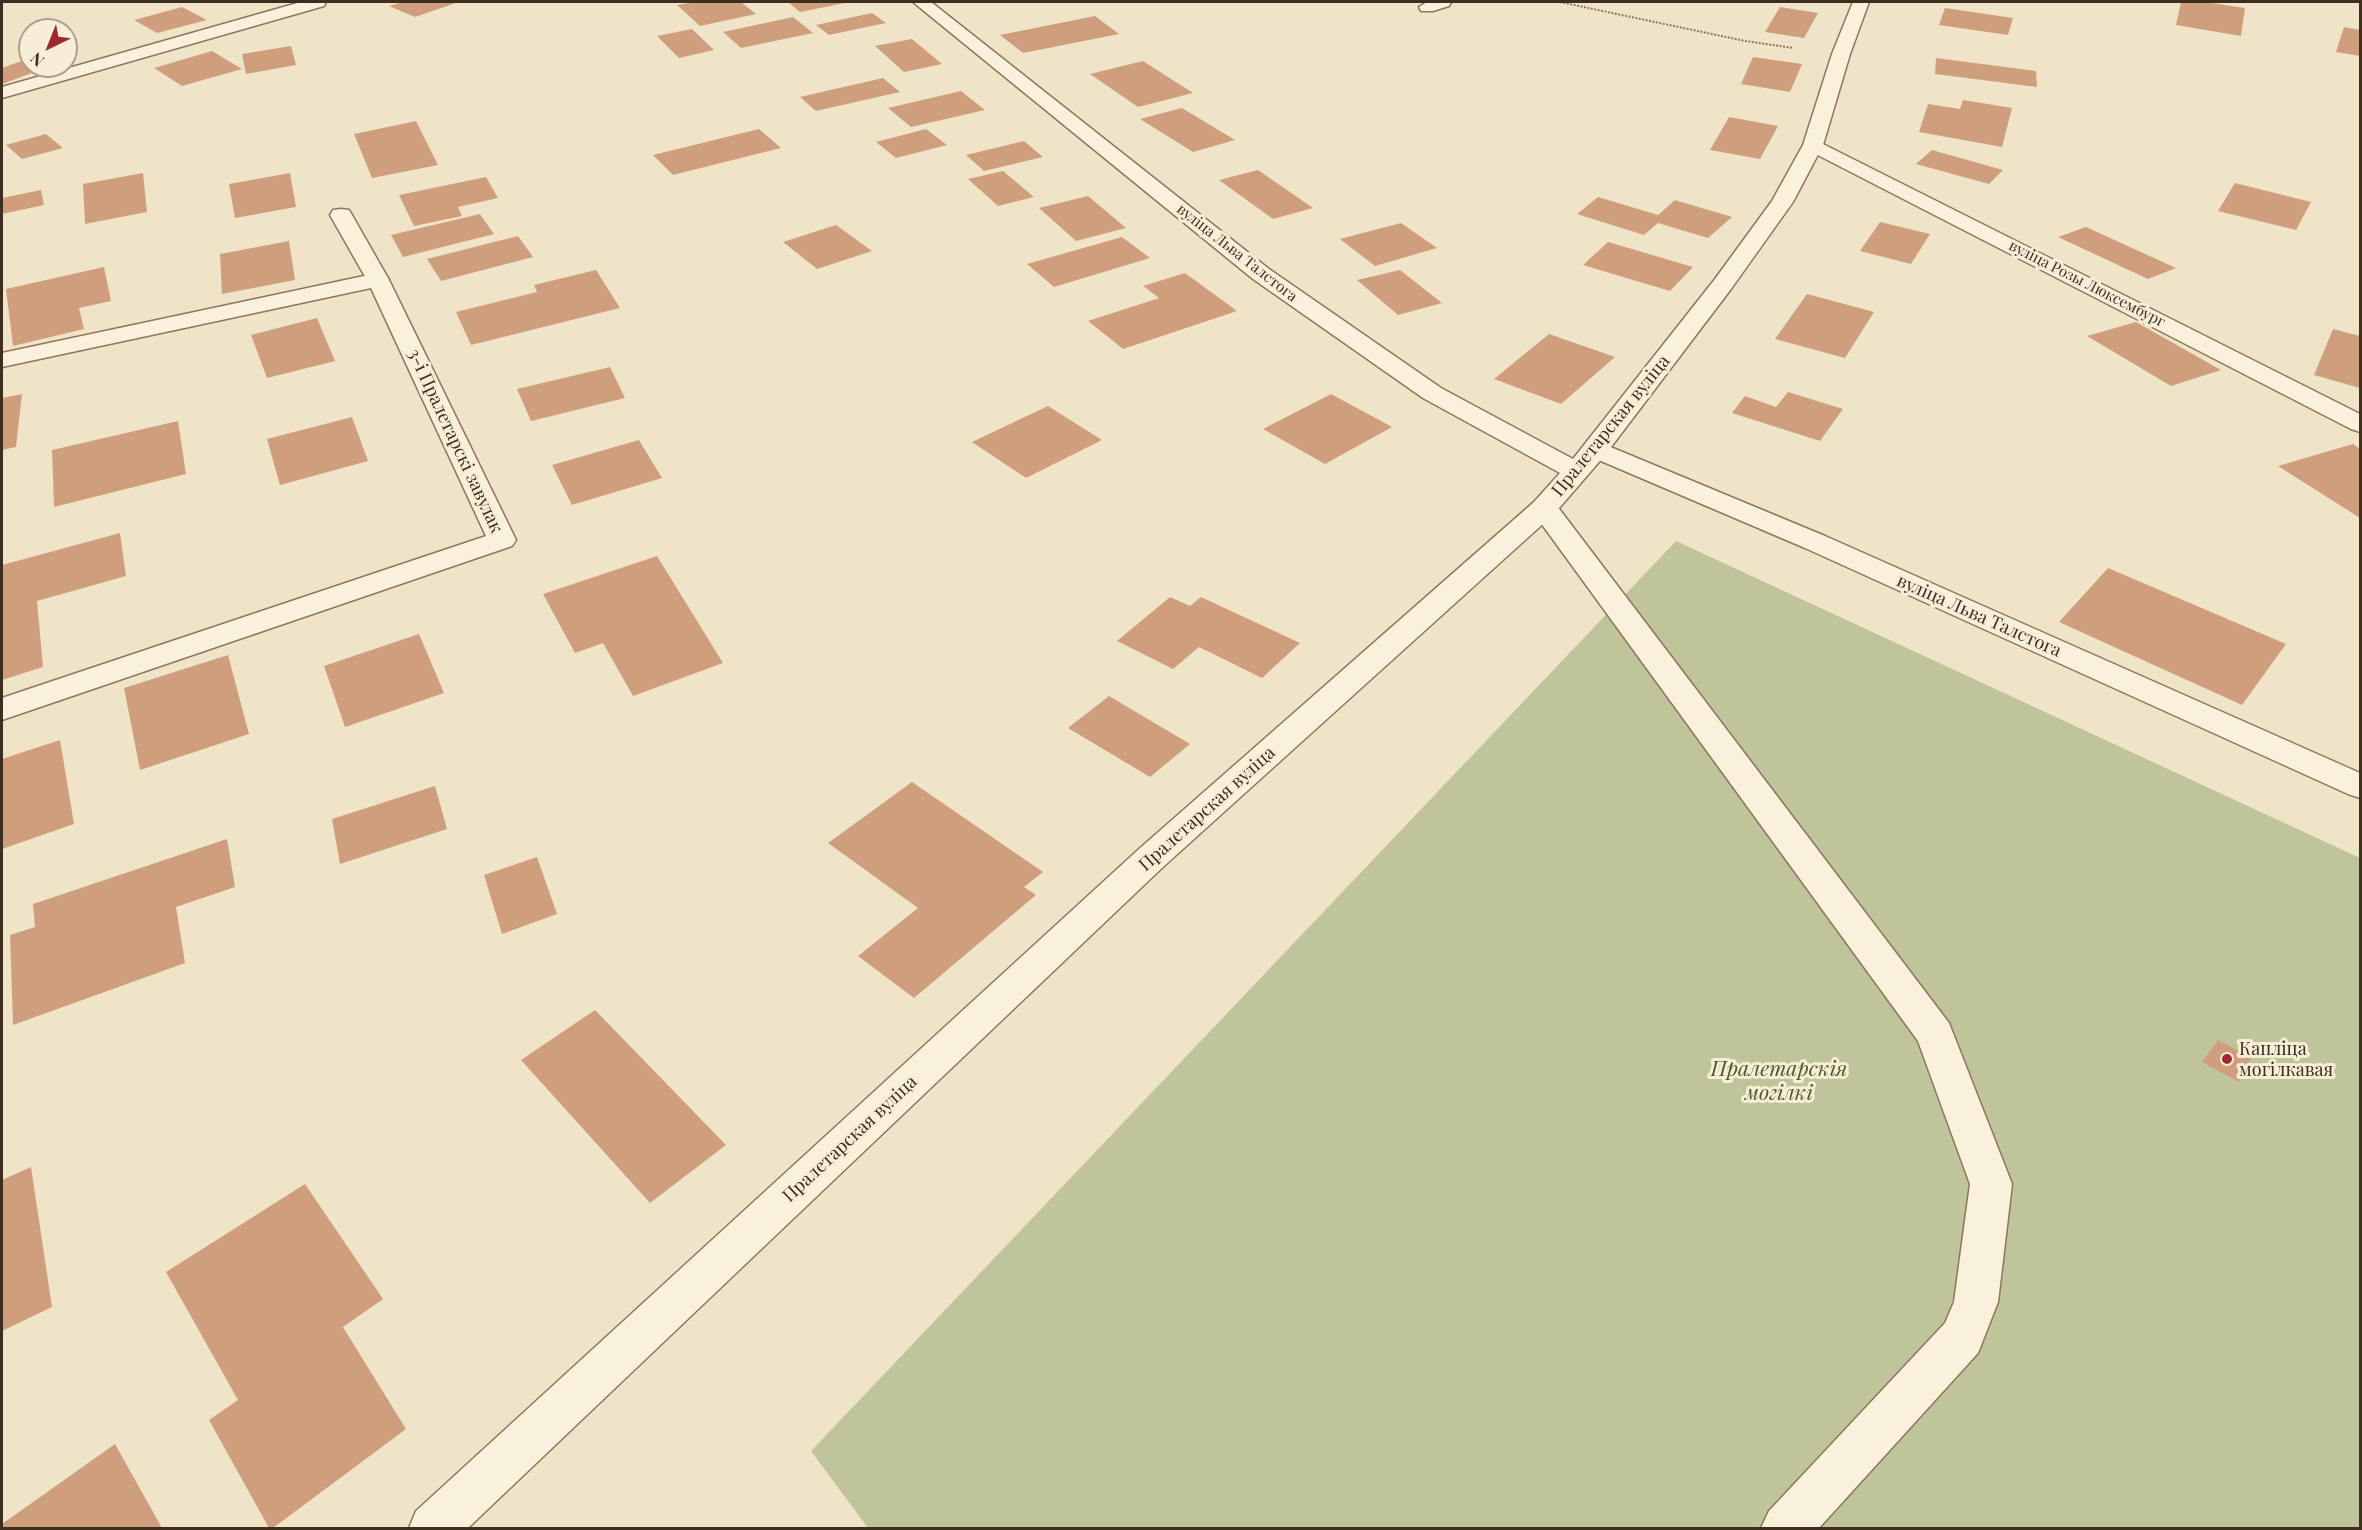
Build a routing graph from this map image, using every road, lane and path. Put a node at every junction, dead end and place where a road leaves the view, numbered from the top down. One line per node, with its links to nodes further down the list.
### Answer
1 (318, 2): 6 (street)
2 (921, 2): 12 (street, вуліца Льва Талстога)
3 (1560, 2): 5 (path)
4 (1861, 2): 5 (street, Пралетарская вуліца)
5 (1841, 54): 7 (street, Пралетарская вуліца)
6 (2, 93)
7 (1813, 145): 11 (street, вуліца Розы Люксембург); 12 (street, Пралетарская вуліца)
8 (341, 215): 9 (street)
9 (378, 280): 10 (street); 14 (street, 3-і Пралетарскі завулак)
10 (2, 360)
11 (2361, 424)
12 (1586, 460): 13 (street, Пралетарская вуліца); 15 (street, вуліца Льва Талстога)
13 (1544, 508): 16 (street, Пралетарская вуліца); 17 (street)
14 (2, 709)
15 (2361, 786)
16 (433, 1528)
17 (1786, 1528)

